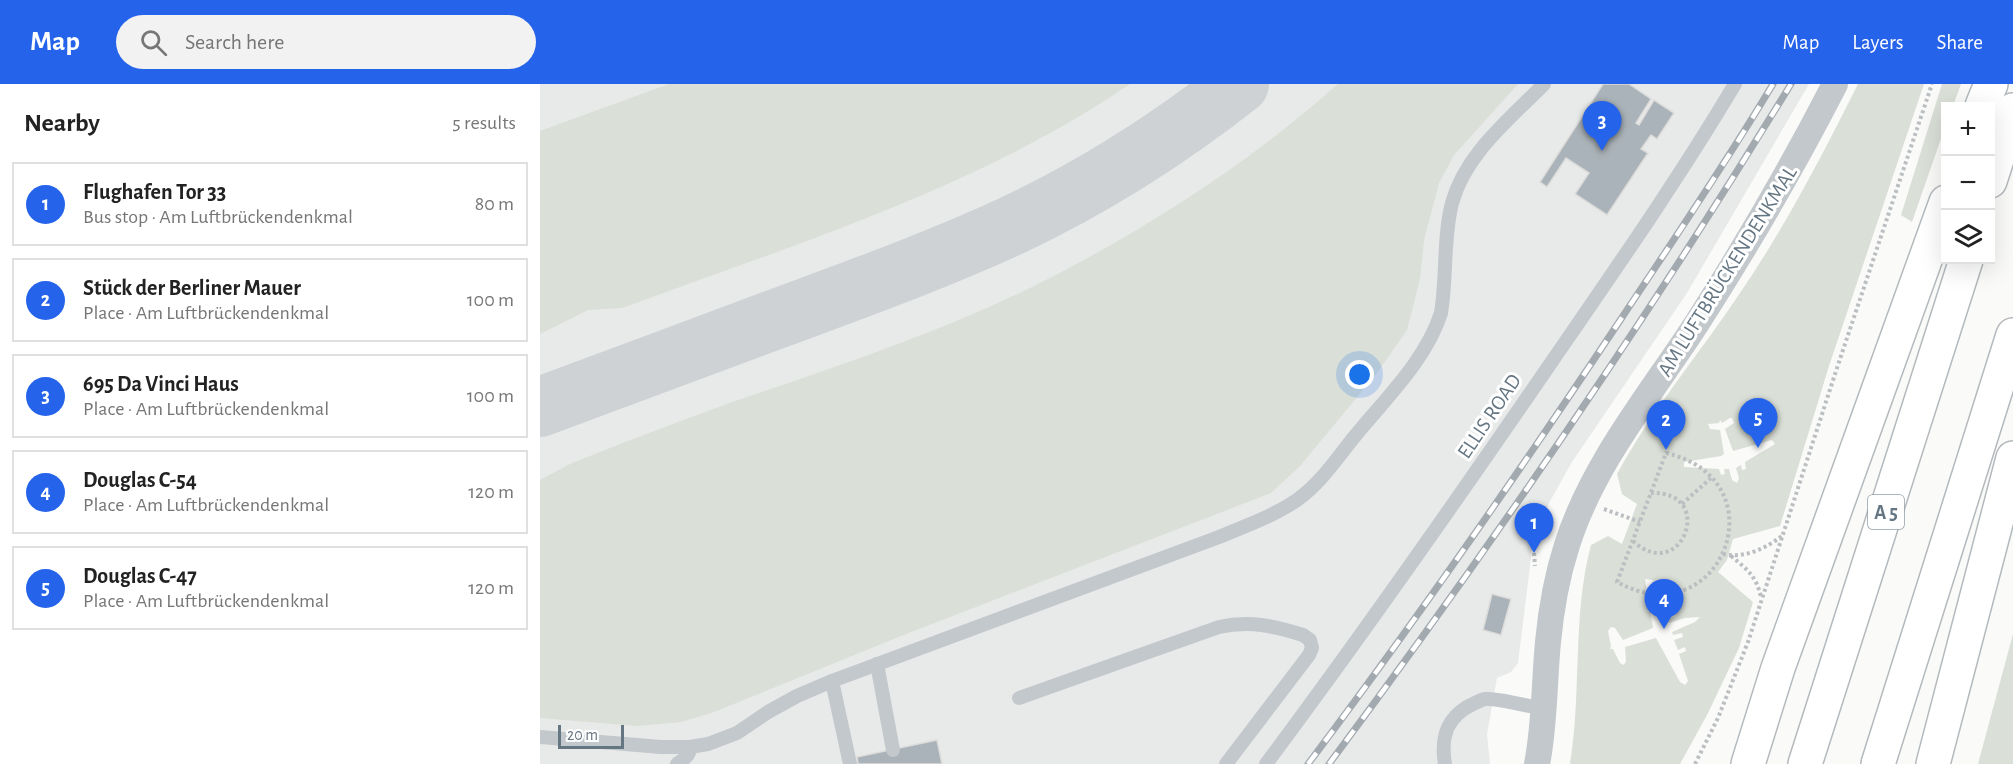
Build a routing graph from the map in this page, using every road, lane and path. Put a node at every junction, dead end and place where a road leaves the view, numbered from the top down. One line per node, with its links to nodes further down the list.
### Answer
1 (1544, 84): 23 (lane)
2 (1735, 84): 35 (lane, ELLIS ROAD)
3 (1835, 84): 28 (street, AM LUFTBRÜCKENDENKMAL)
4 (1932, 84): 18 (path)
5 (1991, 84): 6 (highway)
6 (1984, 102)
7 (2013, 110): 8 (highway)
8 (1995, 166)
9 (1943, 210): 24 (highway)
10 (1965, 264): 41 (highway, A 5)
11 (2013, 335): 42 (highway)
12 (2013, 458): 26 (highway)
13 (1712, 477): 14 (path); 15 (path); 20 (path)
14 (1651, 493): 15 (path); 17 (path)
15 (1682, 504): 19 (path)
16 (1631, 519): 17 (path)
17 (1640, 522): 19 (path)
18 (1783, 535): 21 (path); 22 (path)
19 (1633, 541): 20 (path)
20 (1723, 554): 21 (path)
21 (1731, 556): 22 (path)
22 (1761, 599): 38 (path)
23 (877, 664): 25 (lane); 31 (lane)
24 (1778, 668): 39 (highway); 40 (highway)
25 (832, 681): 30 (lane); 33 (lane)
26 (1955, 683): 43 (highway); 44 (highway)
27 (1019, 698): 34 (lane)
28 (1544, 709): 36 (lane); 37 (street, AM LUFTBRÜCKENDENKMAL)
29 (540, 737): 30 (lane)
30 (690, 747): 32 (lane)
31 (893, 750)
32 (677, 764)
33 (850, 764)
34 (1226, 764)
35 (1266, 764)
36 (1445, 764)
37 (1537, 764)
38 (1695, 764)
39 (1731, 764)
40 (1748, 764)
41 (1805, 764)
42 (1878, 764)
43 (1933, 764)
44 (1940, 764)

